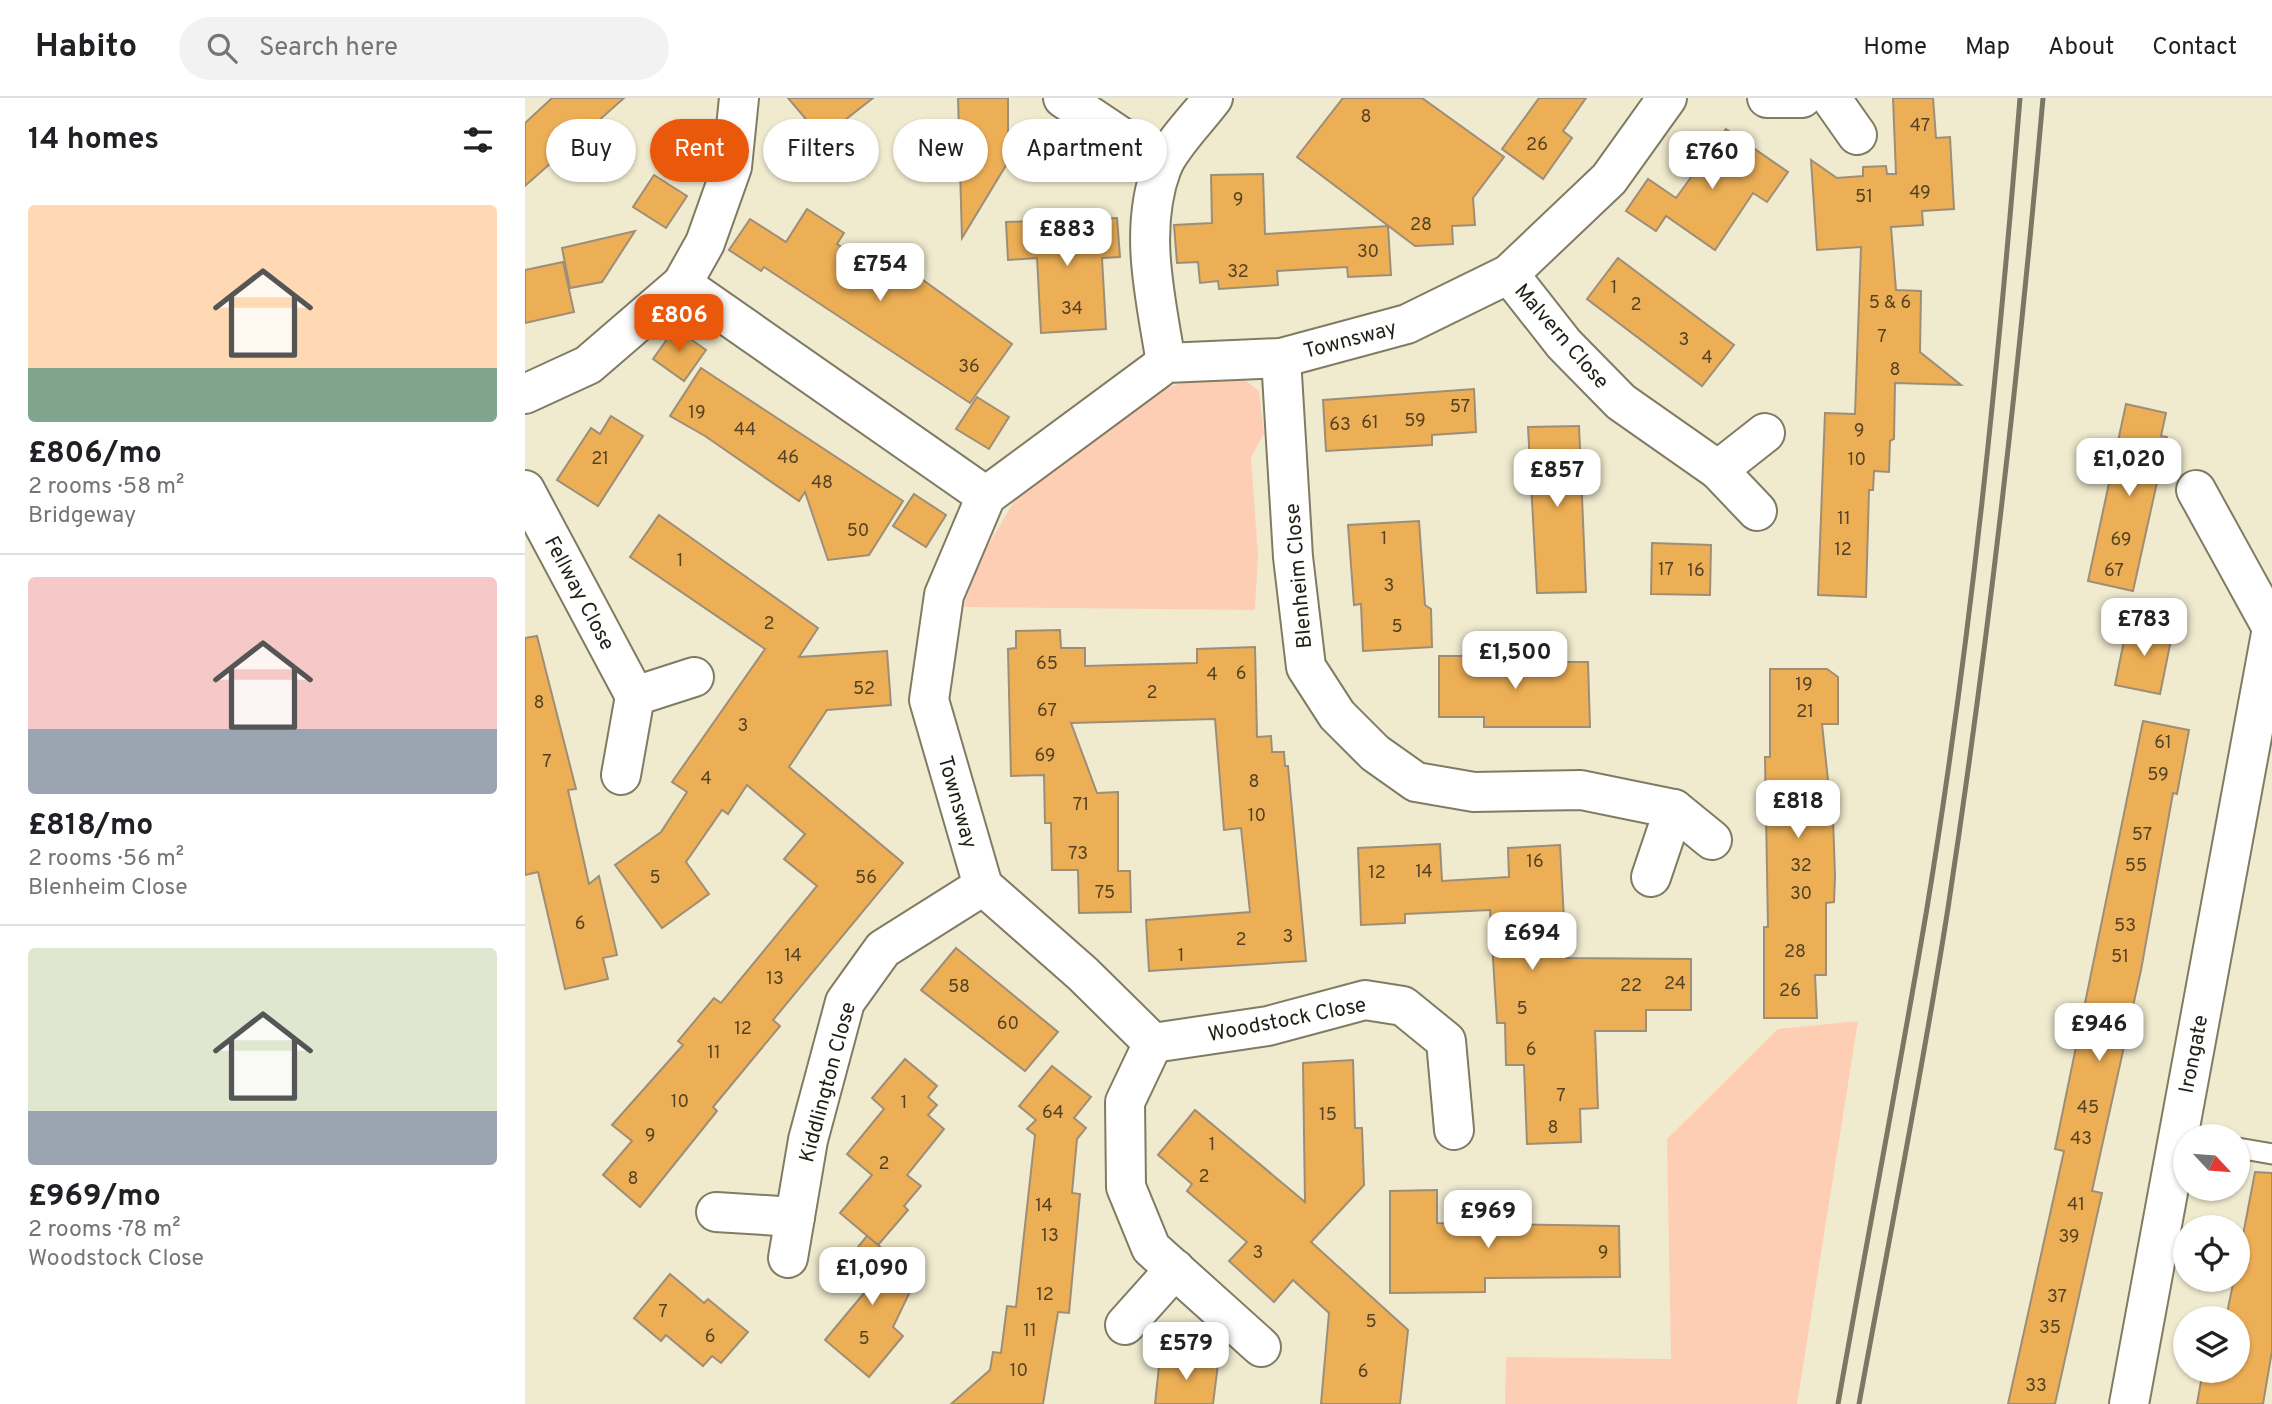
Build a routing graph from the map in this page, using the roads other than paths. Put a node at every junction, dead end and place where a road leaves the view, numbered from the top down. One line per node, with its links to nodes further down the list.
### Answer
1 (739, 98): 13 (street)
2 (1063, 98): 8 (street)
3 (1213, 98): 10 (street)
4 (1667, 98): 12 (street, Townsway)
5 (1767, 98): 6 (street)
6 (1802, 98)
7 (1831, 98): 9 (street)
8 (1094, 119)
9 (1857, 135)
10 (1167, 160)
11 (1158, 182): 15 (street)
12 (1509, 274): 14 (street, Townsway); 18 (street, Malvern Close)
13 (683, 285): 16 (street); 21 (street)
14 (1281, 358): 15 (street, Townsway); 27 (street, Blenheim Close)
15 (1166, 363): 21 (street)
16 (525, 394)
17 (1765, 433): 18 (street)
18 (1718, 470): 22 (street, Malvern Close)
19 (525, 489): 24 (street, Fellway Close)
20 (2196, 490): 25 (street, Irongate)
21 (986, 496): 30 (street, Townsway)
22 (1757, 511)
23 (694, 677): 24 (street)
24 (635, 696): 26 (street)
25 (2261, 747): 32 (street, Irongate)
26 (621, 775)
27 (1674, 809): 28 (street, Blenheim Close); 29 (street)
28 (1712, 840)
29 (1651, 877)
30 (983, 886): 31 (street); 38 (street, Kiddlington Close)
31 (1153, 1043): 33 (street, Woodstock Close); 40 (street)
32 (2185, 1124)
33 (1454, 1130)
34 (2251, 1150): 35 (lane)
35 (2272, 1154)
36 (2173, 1182): 43 (street, Irongate)
37 (716, 1212): 38 (street)
38 (795, 1217): 39 (street, Kiddlington Close)
39 (788, 1258)
40 (1175, 1269): 41 (street); 42 (street)
41 (1125, 1325)
42 (1261, 1347)
43 (2129, 1404)

